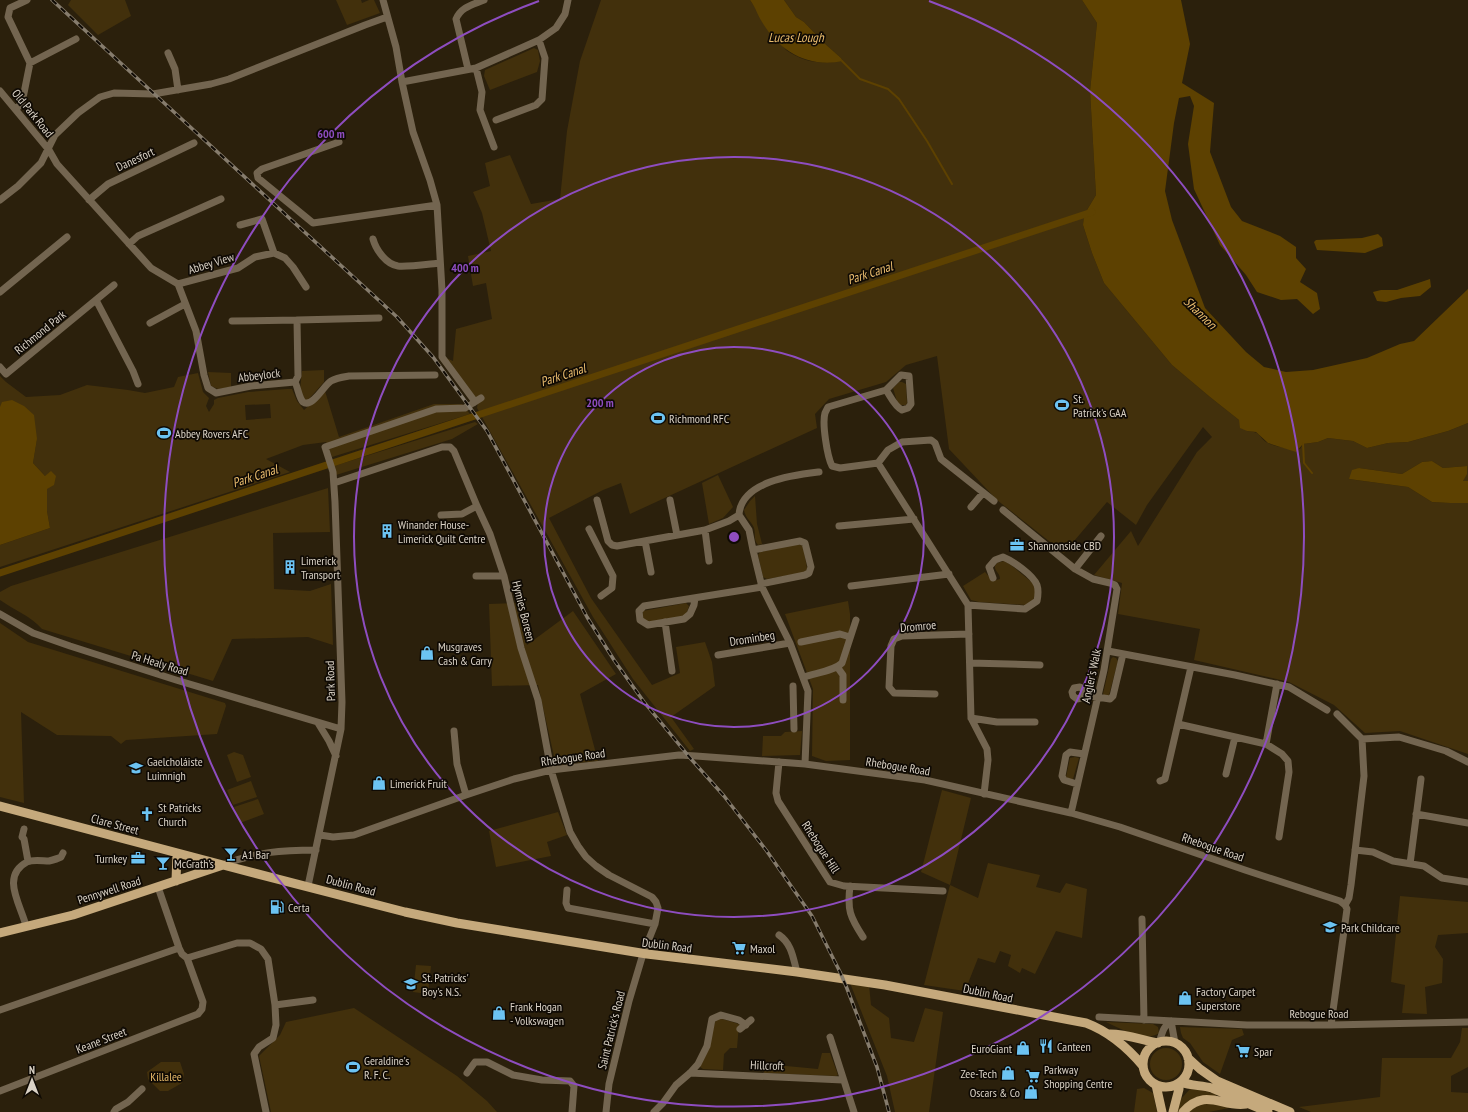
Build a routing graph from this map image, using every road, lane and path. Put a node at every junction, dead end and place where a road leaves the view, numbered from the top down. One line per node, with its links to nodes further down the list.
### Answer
1 (28, 0): 9 (street)
2 (383, 0): 5 (street)
3 (484, 0): 11 (street)
4 (568, 0): 7 (street)
5 (387, 17): 12 (street); 13 (street)
6 (76, 39): 9 (street)
7 (539, 40): 10 (street); 16 (street)
8 (168, 53): 13 (street)
9 (30, 63): 15 (street)
10 (476, 68): 11 (street); 19 (street)
11 (468, 69): 12 (street)
12 (402, 82): 24 (street)
13 (178, 90): 20 (street)
14 (0, 91): 15 (street, Old Park Road)
15 (16, 109): 20 (street, Old Park Road)
16 (496, 120)
17 (339, 142): 24 (street)
18 (194, 143): 23 (street, Danesfort)
19 (494, 147)
20 (49, 150): 21 (street); 23 (street)
21 (1, 197)
22 (221, 199): 28 (street)
23 (89, 200): 28 (street)
24 (437, 205): 30 (street)
25 (240, 225): 29 (street)
26 (67, 237): 34 (street)
27 (373, 239): 30 (street)
28 (129, 244): 31 (street)
29 (274, 253): 31 (street, Abbey View); 33 (street)
30 (440, 263): 47 (street)
31 (178, 284): 36 (street, Abbeylock)
32 (114, 285): 35 (street, Richmond Park)
33 (306, 287)
34 (0, 292)
35 (96, 300): 41 (street, Richmond Park); 44 (street)
36 (185, 304): 40 (street); 43 (street, Abbeylock)
37 (379, 318): 38 (street)
38 (297, 320): 39 (street); 43 (street, Abbeylock)
39 (232, 321)
40 (150, 323)
41 (0, 367)
42 (434, 375): 43 (street)
43 (295, 382)
44 (138, 384)
45 (886, 390): 45 (street); 48 (street)
46 (481, 398): 47 (street)
47 (473, 403): 50 (street, Park Road)
48 (878, 463): 51 (street); 60 (street)
49 (819, 472): 59 (street)
50 (334, 483): 55 (street, Hymies Boreen); 112 (street, Park Road)
51 (983, 493): 54 (street); 56 (street)
52 (597, 500): 66 (street)
53 (670, 500): 64 (street)
54 (994, 501)
55 (476, 506): 58 (street); 75 (street, Hymies Boreen)
56 (971, 507)
57 (1003, 510): 71 (street, Angler's Walk)
58 (441, 515)
59 (738, 515): 63 (street); 69 (street, Drominbeg)
60 (914, 519): 61 (street); 73 (street)
61 (839, 526)
62 (590, 529): 68 (street)
63 (705, 530): 64 (street); 70 (street)
64 (676, 535): 67 (street)
65 (1101, 536): 71 (street)
66 (608, 541): 67 (street); 68 (street)
67 (645, 541): 72 (street)
68 (598, 546): 79 (street)
69 (753, 550): 77 (street, Drominbeg); 77 (street)
70 (709, 561)
71 (1075, 568): 89 (street, Angler's Walk)
72 (651, 572)
73 (949, 574): 78 (street); 81 (street)
74 (476, 576): 75 (street)
75 (504, 576): 123 (street, Hymies Boreen)
76 (993, 578): 81 (street)
77 (761, 585): 80 (street); 88 (street, Drominbeg)
78 (851, 586)
79 (601, 596)
80 (695, 598): 84 (street); 84 (street)
81 (968, 604): 85 (street)
82 (0, 614): 110 (street, Pa Healy Road)
83 (856, 620): 86 (street)
84 (665, 622): 96 (street)
85 (969, 634): 92 (street); 100 (street, Dromroe)
86 (850, 637): 87 (street); 95 (street)
87 (801, 642)
88 (790, 643): 91 (street, Drominbeg); 97 (street, Drominbeg)
89 (1108, 652): 90 (street); 102 (street, Angler's Walk)
90 (1123, 654): 94 (street); 102 (street)
91 (718, 655)
92 (970, 663): 93 (street); 108 (street)
93 (1040, 665)
94 (1191, 667): 98 (street); 111 (street)
95 (838, 668): 97 (street); 103 (street)
96 (672, 671)
97 (804, 677): 105 (street, Drominbeg)
98 (1277, 684): 106 (street); 117 (street)
99 (793, 686): 104 (street)
100 (935, 694)
101 (1084, 695): 102 (street)
102 (1097, 698): 118 (street, Angler's Walk)
103 (843, 700)
104 (794, 707): 105 (street); 113 (street)
105 (808, 707): 122 (street, Drominbeg)
106 (1328, 710)
107 (1337, 714): 116 (street)
108 (970, 718): 109 (street); 128 (street)
109 (1035, 722)
110 (318, 723): 112 (street, Pa Healy Road); 119 (street)
111 (1178, 724): 115 (street); 126 (street)
112 (341, 729): 119 (street, Park Road)
113 (794, 729)
114 (454, 731): 129 (street)
115 (1235, 737): 117 (street); 124 (street)
116 (1362, 739): 121 (street); 138 (street)
117 (1266, 744): 136 (street)
118 (1084, 754): 127 (street, Angler's Walk); 127 (street)
119 (336, 756): 135 (street, Park Road)
120 (779, 762): 122 (street, Rhebogue Road); 123 (street, Rhebogue Road); 147 (street, Rhebogue Hill)
121 (1468, 762)
122 (805, 764): 128 (street, Rhebogue Road)
123 (551, 770): 129 (street, Rhebogue Road); 153 (street, Hymies Boreen)
124 (1226, 774)
125 (1421, 780): 132 (street)
126 (1160, 781)
127 (1077, 784): 131 (street, Angler's Walk)
128 (984, 794): 131 (street, Rhebogue Road)
129 (466, 795): 135 (street, Rhebogue Road)
130 (0, 806): 140 (main road, Clare Street)
131 (1070, 813): 151 (street, Rhebogue Road)
132 (1416, 814): 133 (street); 142 (street)
133 (1468, 823)
134 (24, 829): 141 (street)
135 (320, 835): 137 (street, Park Road)
136 (1279, 838)
137 (316, 850): 143 (street); 146 (street, Park Road)
138 (1355, 850): 142 (street); 151 (street)
139 (63, 853): 141 (street)
140 (176, 853): 143 (main road, Clare Street); 144 (main road)
141 (28, 862): 154 (street)
142 (1410, 864): 145 (street)
143 (223, 865): 144 (main road, Pennywell Road); 146 (main road, Dublin Road)
144 (176, 881): 148 (main road, Pennywell Road)
145 (1468, 882)
146 (308, 886): 159 (main road, Dublin Road)
147 (850, 886): 150 (street, Rhebogue Hill); 157 (street)
148 (158, 887): 154 (main road, Pennywell Road); 158 (street)
149 (567, 890): 153 (street)
150 (943, 891)
151 (1345, 905): 170 (street)
152 (1142, 919): 166 (street)
153 (655, 924): 159 (street, Saint Patrick's Road)
154 (26, 926): 155 (main road, Pennywell Road)
155 (0, 932)
156 (779, 935): 161 (street)
157 (863, 937)
158 (179, 948): 160 (street); 164 (street)
159 (643, 954): 161 (main road, Dublin Road); 188 (street, Saint Patrick's Road)
160 (187, 958): 163 (street); 183 (street, Keane Street)
161 (797, 972): 171 (main road, Dublin Road)
162 (313, 1000): 163 (street)
163 (275, 1005): 186 (street)
164 (0, 1010)
165 (1099, 1017): 166 (street, Rebogue Road)
166 (1144, 1020): 167 (street, Rebogue Road)
167 (1171, 1021): 170 (street, Rebogue Road); 173 (street); 174 (street)
168 (1468, 1022): 170 (street, Rebogue Road)
169 (746, 1025): 178 (street)
170 (1331, 1025)
171 (1110, 1034): 173 (main road); 176 (main road)
172 (830, 1037): 179 (street)
173 (1159, 1043): 174 (main road); 176 (main road)
174 (1175, 1044): 175 (main road)
175 (1188, 1058): 180 (main road); 195 (main road)
176 (1143, 1066): 181 (main road)
177 (467, 1073): 187 (street)
178 (690, 1073): 179 (street, Hillcroft); 189 (street)
179 (844, 1080): 190 (street)
180 (1180, 1083): 181 (main road); 184 (main road); 192 (main road)
181 (1156, 1085): 191 (main road)
182 (142, 1089): 185 (street)
183 (0, 1091)
184 (1249, 1104): 193 (main road); 194 (main road)
185 (114, 1112)
186 (266, 1112)
187 (572, 1112)
188 (606, 1112)
189 (654, 1112)
190 (854, 1112)
191 (1162, 1112)
192 (1173, 1112)
193 (1183, 1112)
194 (1268, 1112)
195 (1290, 1112)

